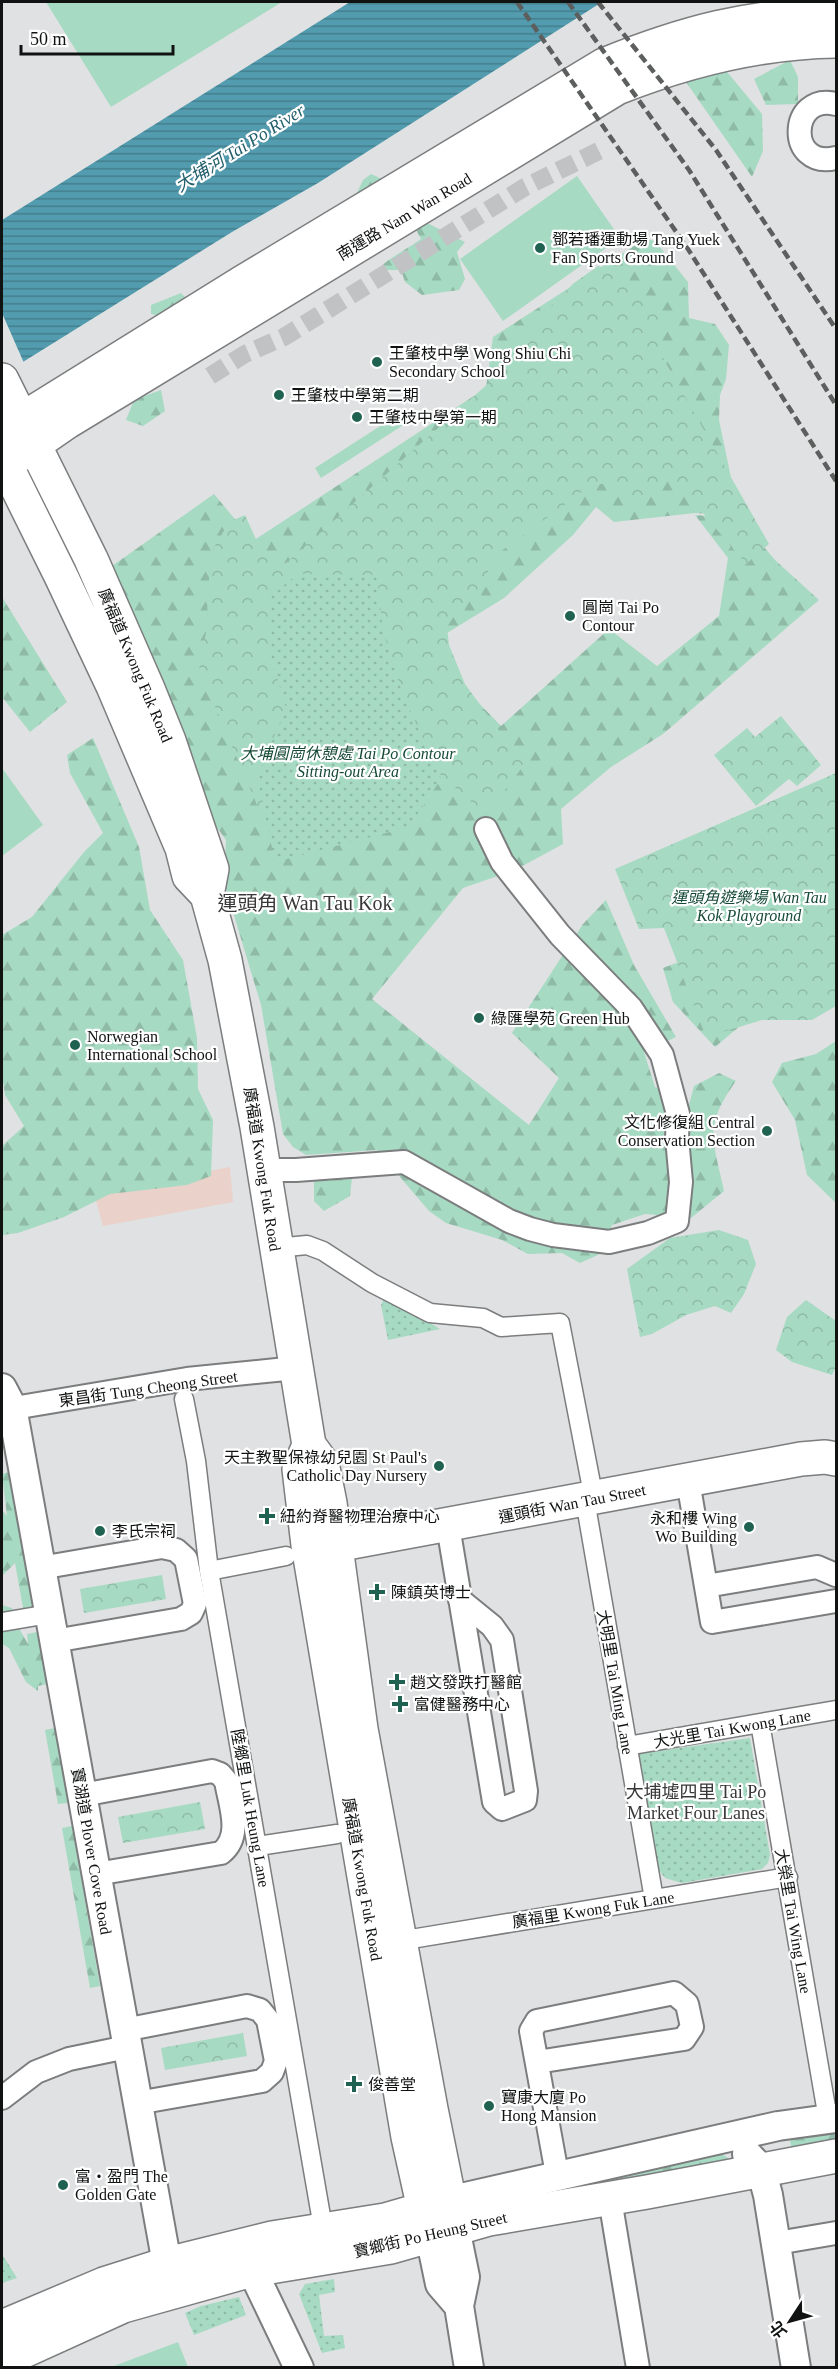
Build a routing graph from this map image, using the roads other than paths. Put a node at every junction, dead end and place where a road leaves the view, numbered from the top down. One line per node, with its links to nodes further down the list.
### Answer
1 (837, 15): 6 (main road, 南運路 Nam Wan Road)
2 (837, 41): 6 (main road, 南運路 Nam Wan Road)
3 (837, 104): 4 (street)
4 (837, 158)
5 (2, 380): 6 (main road, 廣福道 Kwong Fuk Road)
6 (18, 432): 7 (main road, 南運路 Nam Wan Road); 9 (main road, 廣福道 Kwong Fuk Road)
7 (3, 463): 9 (main road, 廣福道 Kwong Fuk Road)
8 (486, 829): 10 (street)
9 (207, 895): 10 (main road, 廣福道 Kwong Fuk Road)
10 (264, 1170): 11 (main road, 廣福道 Kwong Fuk Road)
11 (276, 1248): 12 (main road, 廣福道 Kwong Fuk Road); 17 (street, 大明里 Tai Ming Lane)
12 (296, 1368): 14 (street, 東昌街 Tung Cheong Street); 19 (main road, 廣福道 Kwong Fuk Road)
13 (184, 1399): 21 (street, 陸鄉里 Luk Heung Lane)
14 (7, 1414): 20 (street, 寶湖道 Plover Cove Road)
15 (837, 1459): 16 (main road, 運頭街 Wan Tau Street)
16 (688, 1481): 17 (main road, 運頭街 Wan Tau Street); 23 (street)
17 (589, 1500): 18 (main road, 運頭街 Wan Tau Street); 30 (street, 大明里 Tai Ming Lane)
18 (448, 1526): 19 (main road, 運頭街 Wan Tau Street); 24 (street)
19 (310, 1549): 21 (street); 37 (main road, 廣福道 Kwong Fuk Road); 49 (main road, 廣福道 Kwong Fuk Road)
20 (40, 1568): 27 (street, 寶湖道 Plover Cove Road); 27 (street)
21 (209, 1571): 33 (street, 陸鄉里 Luk Heung Lane)
22 (837, 1575): 23 (street)
23 (706, 1586): 25 (street)
24 (460, 1600): 24 (street)
25 (837, 1601)
26 (2, 1622): 27 (street)
27 (51, 1627): 31 (street, 寶湖道 Plover Cove Road)
28 (837, 1710): 29 (street, 大光里 Tai Kwong Lane)
29 (760, 1723): 30 (street, 大光里 Tai Kwong Lane); 35 (street, 大榮里 Tai Wing Lane)
30 (627, 1746): 36 (street, 大明里 Tai Ming Lane)
31 (81, 1795): 34 (street, 寶湖道 Plover Cove Road); 34 (street)
32 (337, 1834): 33 (street)
33 (258, 1846): 48 (street, 陸鄉里 Luk Heung Lane)
34 (96, 1874): 38 (street, 寶湖道 Plover Cove Road)
35 (788, 1877): 36 (street, 廣福里 Kwong Fuk Lane); 42 (street, 大榮里 Tai Wing Lane)
36 (654, 1899): 37 (street, 廣福里 Kwong Fuk Lane)
37 (399, 1941): 49 (main road, 廣福道 Kwong Fuk Road)
38 (126, 2038): 40 (street); 41 (street, 寶湖道 Plover Cove Road); 41 (street)
39 (537, 2062): 39 (street); 46 (street)
40 (2, 2098)
41 (137, 2103): 52 (street, 寶湖道 Plover Cove Road)
42 (832, 2119): 43 (street, 寶鄉街 Po Heung Street)
43 (713, 2142): 45 (street); 46 (street, 寶鄉街 Po Heung Street)
44 (837, 2156): 45 (main road, 寶鄉街 Po Heung Street)
45 (761, 2169): 47 (main road, 寶鄉街 Po Heung Street); 51 (street)
46 (557, 2174): 49 (street, 寶鄉街 Po Heung Street)
47 (610, 2199): 49 (main road, 寶鄉街 Po Heung Street); 58 (street)
48 (321, 2216)
49 (439, 2218): 52 (main road, 寶鄉街 Po Heung Street); 53 (main road, 寶鄉街 Po Heung Street); 57 (street, 廣福道 Kwong Fuk Road)
50 (837, 2232): 51 (street)
51 (777, 2243): 59 (street)
52 (167, 2264): 54 (main road, 寶鄉街 Po Heung Street)
53 (259, 2269): 55 (street); 56 (main road, 寶鄉街 Po Heung Street)
54 (2, 2327)
55 (294, 2355)
56 (2, 2361)
57 (469, 2367)
58 (638, 2367)
59 (796, 2367)

